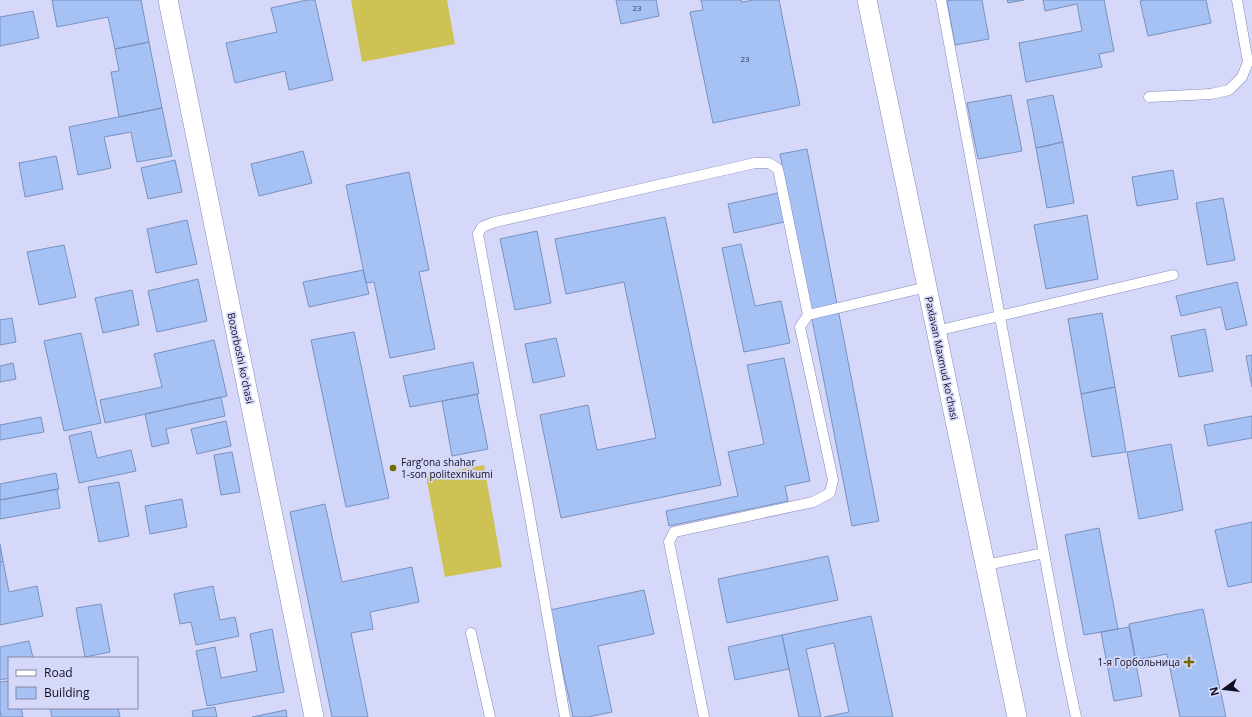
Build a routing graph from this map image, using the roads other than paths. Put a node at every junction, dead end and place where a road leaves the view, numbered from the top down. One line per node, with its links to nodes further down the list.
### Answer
1 (168, 0): 15 (street, Bozorboshi ko'chasi)
2 (867, 0): 8 (street, Paxlavan Maxmud ko'chasi)
3 (941, 0): 10 (lane)
4 (1236, 0): 5 (lane)
5 (1250, 62): 6 (lane)
6 (1149, 97)
7 (1173, 275): 10 (lane)
8 (927, 287): 9 (lane); 11 (street, Paxlavan Maxmud ko'chasi)
9 (808, 315): 17 (lane); 18 (lane)
10 (1000, 316): 11 (lane); 12 (lane)
11 (936, 331): 13 (street, Paxlavan Maxmud ko'chasi)
12 (1044, 553): 13 (lane); 20 (lane)
13 (986, 565): 19 (street, Paxlavan Maxmud ko'chasi)
14 (471, 634): 16 (lane)
15 (314, 717)
16 (490, 717)
17 (565, 717)
18 (704, 717)
19 (1017, 717)
20 (1076, 717)

